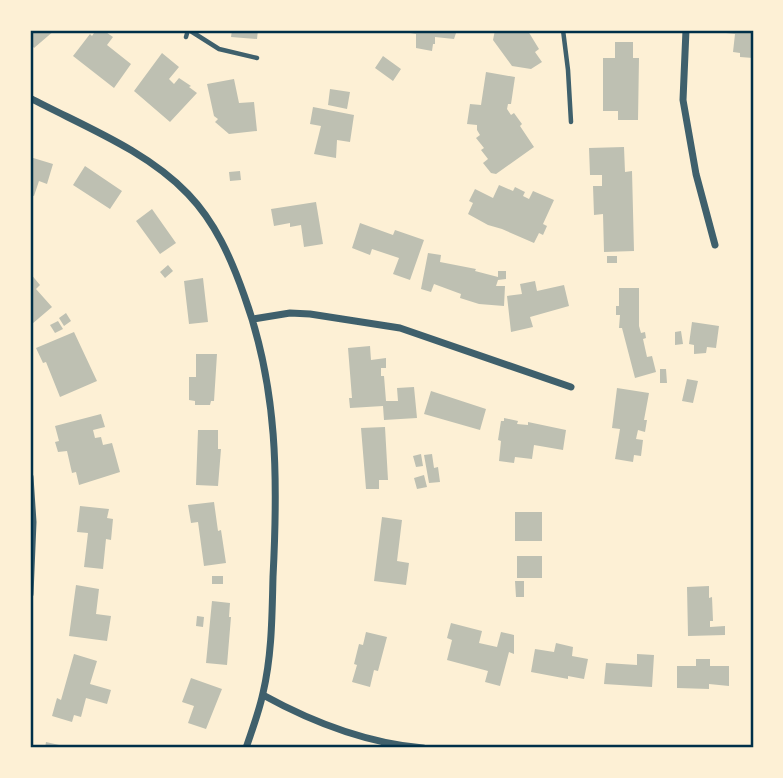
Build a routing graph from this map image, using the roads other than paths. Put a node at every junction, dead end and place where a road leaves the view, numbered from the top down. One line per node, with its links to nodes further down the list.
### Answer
1 (188, 30): 4 (lane); 5 (lane)
2 (563, 30): 7 (lane)
3 (686, 30): 8 (street)
4 (186, 37)
5 (257, 58)
6 (30, 98): 9 (street)
7 (570, 122)
8 (715, 245)
9 (253, 319): 10 (street); 13 (street)
10 (570, 387)
11 (30, 477): 12 (street)
12 (30, 594)
13 (263, 695): 14 (street); 15 (street)
14 (246, 748)
15 (423, 748)

